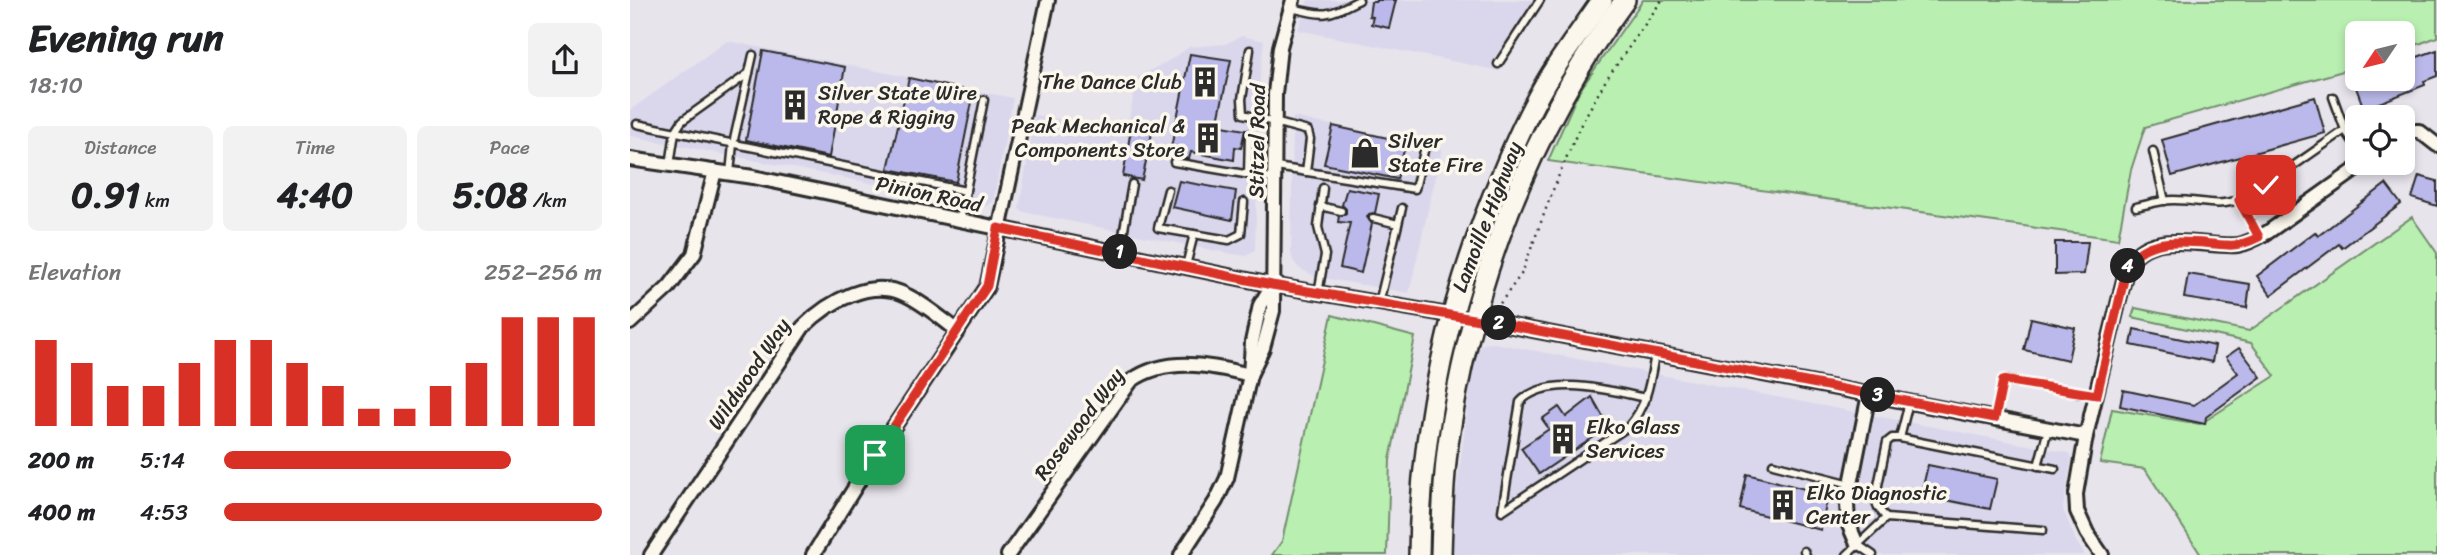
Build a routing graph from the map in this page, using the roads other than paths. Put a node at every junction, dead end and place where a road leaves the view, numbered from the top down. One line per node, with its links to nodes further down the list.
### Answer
1 (1048, 0): 47 (street)
2 (1359, 0): 6 (lane)
3 (1540, 0): 9 (lane)
4 (1602, 0): 55 (main road, Lamoille Highway)
5 (1625, 0): 55 (main road, Lamoille Highway)
6 (1291, 4): 14 (street, Stitzel Road)
7 (1250, 50): 14 (lane)
8 (753, 55): 10 (lane)
9 (1498, 64)
10 (749, 73): 18 (lane); 20 (lane)
11 (2333, 97): 15 (lane)
12 (984, 100): 36 (lane)
13 (637, 124): 18 (lane)
14 (1276, 124): 28 (lane); 30 (street, Stitzel Road)
15 (2345, 127)
16 (2345, 131): 37 (lane)
17 (2415, 131): 21 (street)
18 (675, 132): 20 (lane); 26 (lane)
19 (1249, 134): 31 (lane)
20 (733, 144): 29 (lane); 36 (lane)
21 (2437, 145)
22 (2153, 150): 38 (lane)
23 (1424, 151): 28 (lane)
24 (630, 159): 26 (street, Pinion Road)
25 (1174, 162): 31 (lane)
26 (670, 165): 27 (street, Pinion Road)
27 (715, 171): 29 (street, Pinion Road); 56 (street)
28 (1306, 172): 30 (lane)
29 (730, 173): 45 (street, Pinion Road)
30 (1276, 173): 31 (lane); 52 (street, Stitzel Road)
31 (1248, 175)
32 (2348, 175): 49 (street)
33 (1132, 184): 50 (lane)
34 (1323, 188): 40 (lane)
35 (1168, 190): 48 (lane)
36 (966, 191): 45 (lane)
37 (2239, 200): 38 (lane); 49 (lane)
38 (2165, 201): 41 (lane)
39 (1244, 202): 48 (lane)
40 (1320, 206): 43 (lane); 53 (lane)
41 (2136, 207)
42 (1402, 208): 46 (lane)
43 (1341, 211)
44 (1373, 218): 46 (lane)
45 (960, 220): 47 (street, Pinion Road)
46 (1398, 224): 54 (lane)
47 (998, 228): 50 (street, Pinion Road); 57 (street)
48 (1194, 234): 51 (lane)
49 (2259, 237): 61 (street)
50 (1120, 252): 51 (street, Pinion Road)
51 (1186, 267): 52 (street, Pinion Road)
52 (1272, 285): 53 (street, Pinion Road); 59 (street, Stitzel Road)
53 (1318, 293): 54 (street, Pinion Road)
54 (1379, 303): 55 (street, Pinion Road)
55 (1464, 317): 58 (street, Pinion Road); 80 (main road, Lamoille Highway); 81 (main road, Lamoille Highway)
56 (630, 324)
57 (958, 331): 76 (street, Wildwood Way); 77 (street)
58 (1656, 354): 60 (street, Pinion Road); 62 (lane)
59 (1250, 375): 78 (street, Rosewood Way); 79 (street, Stitzel Road)
60 (1869, 394): 63 (street, Pinion Road); 71 (street)
61 (2097, 395): 64 (lane); 66 (street)
62 (1646, 398): 62 (lane)
63 (1909, 402): 64 (street, Pinion Road); 67 (lane)
64 (1995, 418): 65 (street, Pinion Road)
65 (2048, 429): 66 (street, Pinion Road); 69 (lane)
66 (2086, 436): 75 (street)
67 (1900, 438): 69 (lane); 72 (lane)
68 (1773, 464): 71 (lane)
69 (2038, 466): 70 (lane)
70 (2054, 469)
71 (1851, 484): 74 (street)
72 (1886, 519): 73 (lane); 74 (lane)
73 (2043, 530)
74 (1857, 544): 82 (lane); 83 (lane)
75 (2095, 553)
76 (651, 555)
77 (813, 555)
78 (1008, 555)
79 (1181, 555)
80 (1419, 555)
81 (1441, 555)
82 (1847, 555)
83 (1873, 555)

